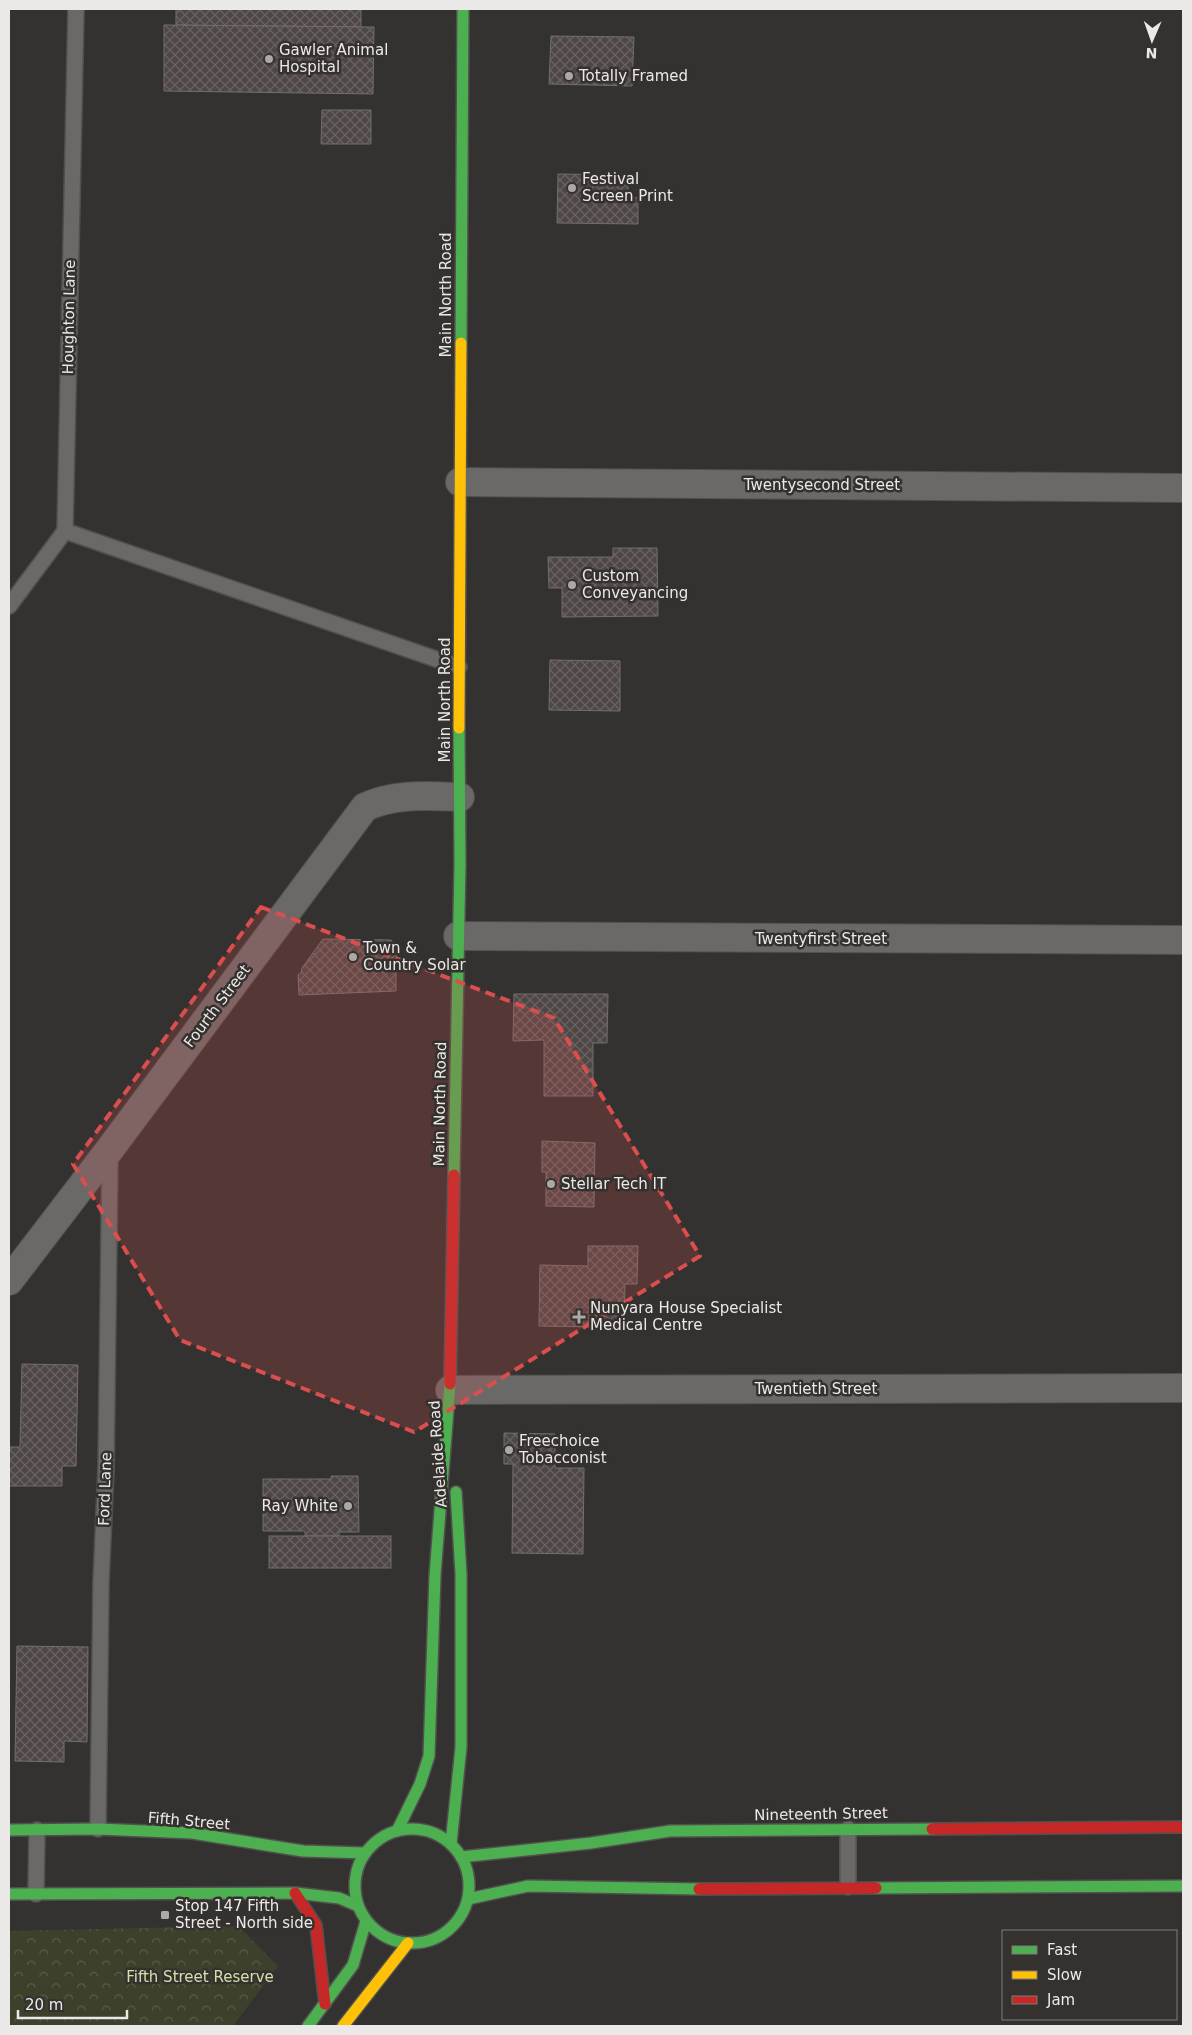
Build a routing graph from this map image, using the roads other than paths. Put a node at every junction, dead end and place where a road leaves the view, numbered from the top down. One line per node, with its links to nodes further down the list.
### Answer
1 (76, 9): 5 (lane, Houghton Lane)
2 (463, 9): 3 (main road, Main North Road)
3 (460, 482): 4 (street, Twentysecond Street); 7 (main road, Main North Road)
4 (1183, 488)
5 (65, 531): 6 (lane); 7 (lane)
6 (9, 606)
7 (459, 667): 8 (main road, Main North Road)
8 (460, 797): 9 (main road, Main North Road); 11 (street, Fourth Street)
9 (458, 936): 10 (street, Twentyfirst Street); 14 (main road, Main North Road)
10 (1183, 940)
11 (110, 1149): 12 (street, Fourth Street); 16 (lane, Ford Lane)
12 (9, 1281)
13 (1183, 1388): 14 (street, Twentieth Street)
14 (450, 1390): 20 (main road, Adelaide Road); 21 (main road, Adelaide Road)
15 (1183, 1827): 17 (main road, Nineteenth Street)
16 (98, 1829): 19 (main road, Fifth Street); 22 (main road, Fifth Street)
17 (848, 1829): 23 (main road, Nineteenth Street); 25 (lane)
18 (9, 1830): 19 (main road, Fifth Street)
19 (37, 1830): 28 (lane)
20 (397, 1831): 21 (main road); 22 (main road)
21 (451, 1844): 23 (main road)
22 (365, 1853): 30 (main road)
23 (461, 1857): 29 (main road)
24 (1183, 1886): 25 (main road)
25 (848, 1887): 29 (main road)
26 (295, 1893): 28 (main road); 30 (main road); 33 (main road)
27 (9, 1894): 28 (main road)
28 (36, 1894)
29 (468, 1899): 32 (main road)
30 (358, 1906): 31 (main road)
31 (366, 1921): 32 (main road); 33 (main road)
32 (408, 1943): 35 (main road)
33 (325, 2004): 34 (main road)
34 (308, 2026)
35 (343, 2026)

